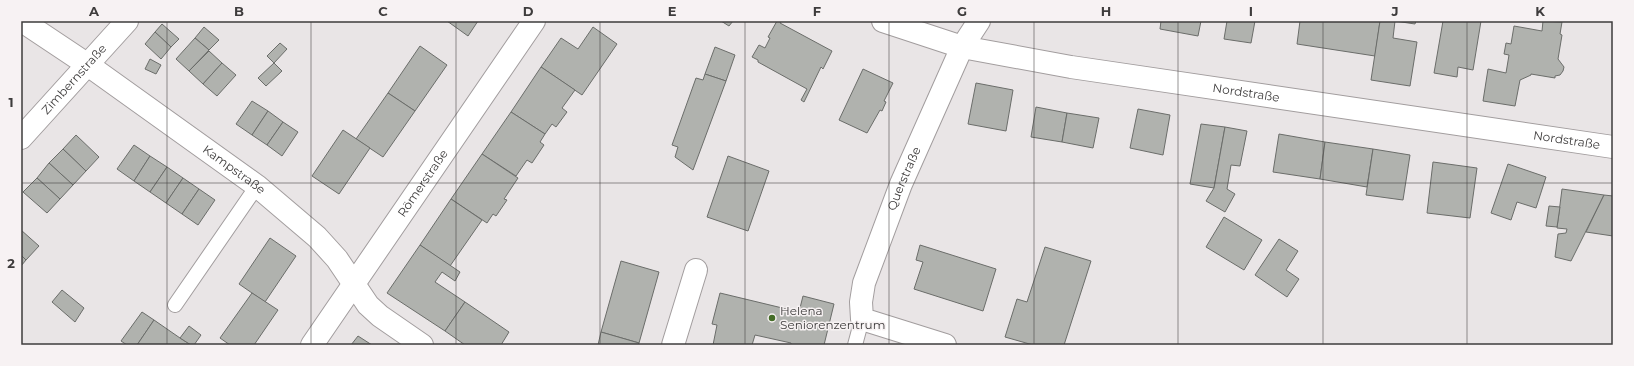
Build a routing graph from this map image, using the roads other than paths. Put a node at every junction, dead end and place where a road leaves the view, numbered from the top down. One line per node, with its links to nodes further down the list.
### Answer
1 (22, 21): 7 (street, Kampstraße)
2 (127, 21): 7 (street, Zimbernstraße)
3 (534, 21): 12 (street, Römerstraße)
4 (883, 21): 6 (street, Nordstraße)
5 (979, 21): 6 (street, Querstraße)
6 (962, 47): 9 (street, Nordstraße); 14 (street, Querstraße)
7 (88, 65): 8 (street, Zimbernstraße); 10 (street, Kampstraße)
8 (21, 138)
9 (1613, 147)
10 (257, 186): 12 (street, Kampstraße); 13 (lane)
11 (696, 270): 17 (street)
12 (354, 283): 15 (street, Römerstraße); 16 (street, Kampstraße)
13 (175, 305)
14 (862, 319): 18 (lane, Querstraße); 19 (street)
15 (312, 345)
16 (422, 345)
17 (673, 345)
18 (855, 345)
19 (945, 345)

